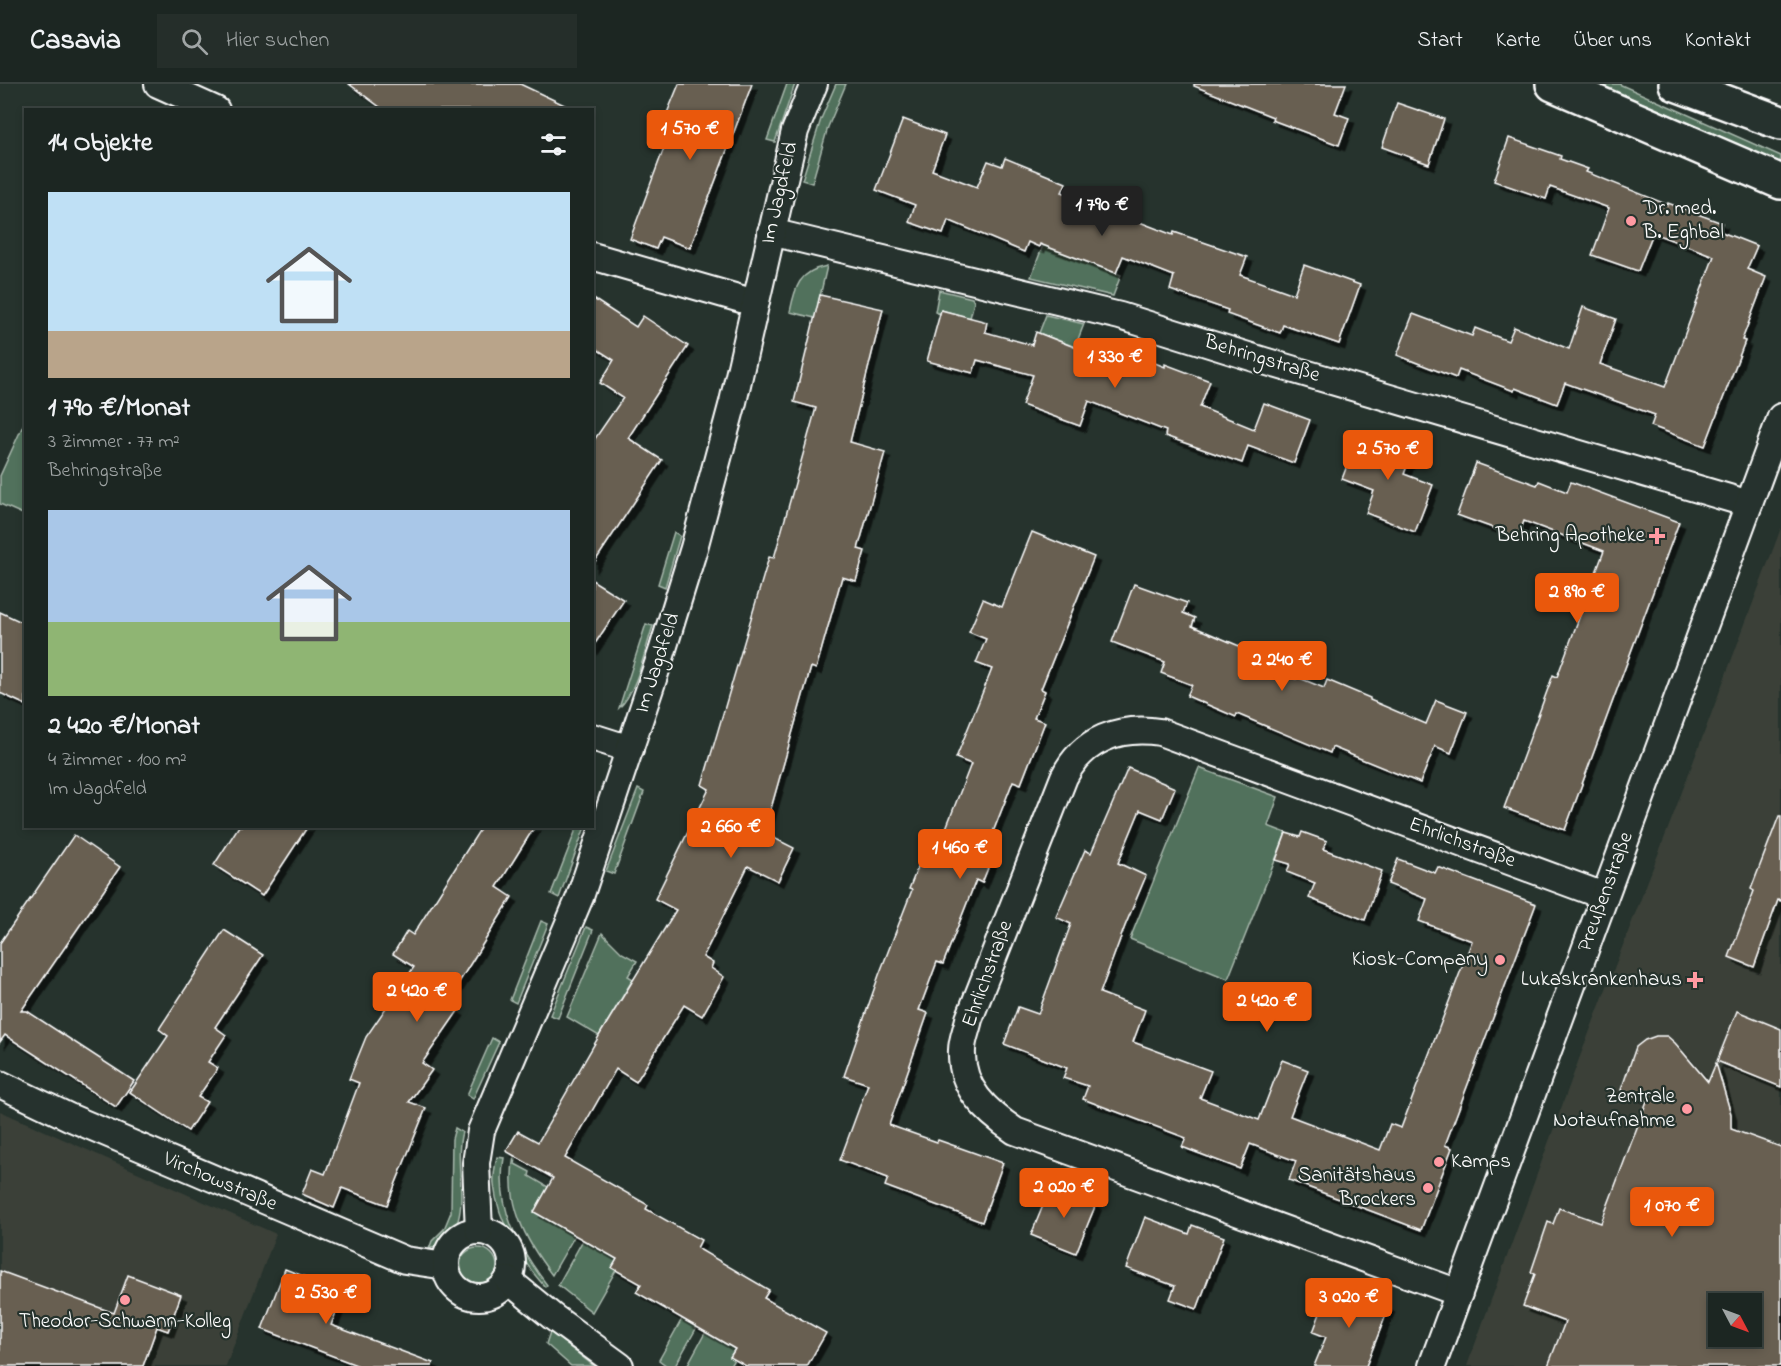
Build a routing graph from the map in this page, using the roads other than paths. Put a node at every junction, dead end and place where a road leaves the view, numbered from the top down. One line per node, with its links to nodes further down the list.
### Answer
1 (158, 84): 5 (street)
2 (814, 84): 8 (street, Im Jagdfeld)
3 (1553, 84): 7 (main road)
4 (1676, 84): 6 (main road)
5 (212, 108)
6 (1781, 123)
7 (1781, 182)
8 (771, 232): 10 (street, Im Jagdfeld); 12 (street, Behringstraße)
9 (594, 257): 10 (street)
10 (755, 303): 14 (street, Im Jagdfeld)
11 (1781, 417): 12 (street, Preußenstraße)
12 (1749, 504): 15 (street, Preußenstraße)
13 (594, 738): 14 (street)
14 (630, 749): 17 (street, Im Jagdfeld)
15 (1604, 896): 20 (street, Preußenstraße); 20 (street, Ehrlichstraße)
16 (0, 1084): 18 (street, Virchowstraße)
17 (479, 1231): 18 (street); 19 (street)
18 (446, 1266): 19 (street)
19 (508, 1280): 21 (street)
20 (1459, 1293): 22 (street, Preußenstraße)
21 (620, 1366)
22 (1432, 1366)

